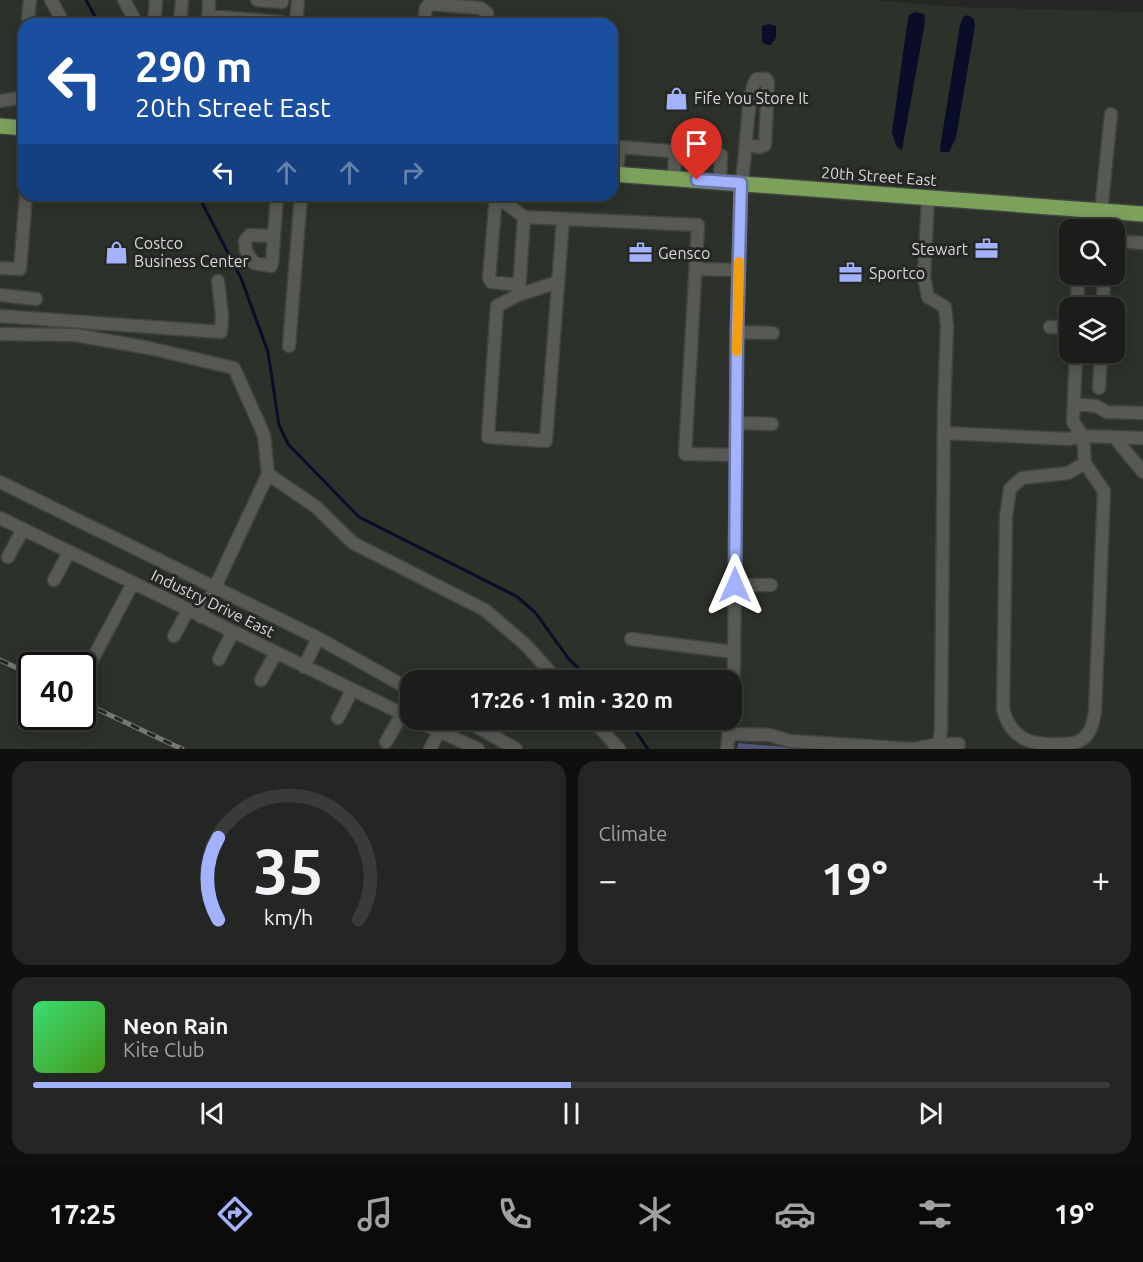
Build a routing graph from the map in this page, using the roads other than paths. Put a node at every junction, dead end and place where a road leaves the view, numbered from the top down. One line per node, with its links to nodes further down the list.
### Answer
1 (30, 0): 10 (street)
2 (51, 0): 11 (street)
3 (124, 0): 12 (street)
4 (156, 0): 13 (street)
5 (182, 0): 14 (street)
6 (209, 0): 15 (street)
7 (256, 0): 9 (street)
8 (298, 0): 17 (street)
9 (282, 1): 16 (street)
10 (28, 18)
11 (61, 18)
12 (134, 18)
13 (154, 18)
14 (180, 18)
15 (208, 18)
16 (280, 18)
17 (296, 18)
18 (425, 18): 19 (street)
19 (487, 18)
20 (18, 98): 21 (street)
21 (0, 101)
22 (1111, 114): 39 (street)
23 (0, 126): 24 (main road)
24 (18, 128)
25 (747, 145): 25 (street); 31 (street)
26 (675, 152): 27 (street); 29 (street); 30 (street)
27 (618, 154)
28 (618, 174): 29 (main road, 20th Street East)
29 (674, 178): 30 (main road, 20th Street East)
30 (720, 182): 31 (main road, 20th Street East)
31 (741, 183): 32 (main road, 20th Street East); 49 (street)
32 (928, 198): 38 (main road, 20th Street East); 69 (street)
33 (26, 201): 47 (street)
34 (277, 201): 44 (street)
35 (302, 201): 61 (street)
36 (495, 201): 52 (street)
37 (504, 201): 41 (street)
38 (1081, 209): 39 (main road, 20th Street East); 43 (street)
39 (1101, 211): 40 (main road, 20th Street East)
40 (1143, 214)
41 (524, 217): 42 (street); 52 (street)
42 (563, 219): 48 (street); 51 (street)
43 (1081, 219)
44 (274, 236)
45 (1125, 242): 46 (street)
46 (1143, 243)
47 (0, 268)
48 (696, 269): 49 (street); 73 (street)
49 (739, 270): 58 (street)
50 (218, 281): 55 (street)
51 (558, 282): 52 (street); 52 (street)
52 (519, 290)
53 (0, 295): 54 (street)
54 (36, 299)
55 (0, 316)
56 (1050, 327): 57 (street)
57 (1059, 327)
58 (737, 332): 59 (street); 67 (street)
59 (773, 333)
60 (0, 334): 76 (street)
61 (290, 346)
62 (1076, 363): 65 (street)
63 (1101, 363): 64 (street)
64 (1100, 388)
65 (1074, 404): 66 (street); 70 (street)
66 (1143, 413)
67 (736, 423): 68 (street); 73 (street)
68 (772, 424)
69 (944, 433): 70 (street); 113 (street)
70 (1083, 436): 71 (street); 74 (street)
71 (1114, 437): 72 (street); 75 (street)
72 (1143, 438)
73 (736, 455): 84 (street)
74 (1085, 463): 74 (street)
75 (1143, 472)
76 (268, 474): 86 (street); 98 (street)
77 (0, 482): 86 (street)
78 (0, 518): 79 (street, Industry Drive East)
79 (23, 529): 80 (street, Industry Drive East); 81 (street)
80 (69, 552): 82 (street); 83 (street, Industry Drive East)
81 (8, 557)
82 (54, 580)
83 (133, 583): 87 (street, Industry Drive East); 94 (street)
84 (735, 585): 85 (street); 93 (street)
85 (771, 585)
86 (216, 588): 88 (street); 91 (street)
87 (188, 610): 88 (street, Industry Drive East); 90 (street)
88 (201, 616): 89 (street, Industry Drive East)
89 (233, 632): 95 (street, Industry Drive East); 96 (street)
90 (174, 636)
91 (318, 638): 97 (street); 101 (street)
92 (632, 639): 93 (street)
93 (734, 652): 99 (street)
94 (96, 653)
95 (276, 653): 97 (street, Industry Drive East); 100 (street)
96 (219, 659)
97 (304, 667): 102 (street, Industry Drive East)
98 (548, 670)
99 (733, 670)
100 (261, 680)
101 (400, 684)
102 (352, 690): 103 (street, Industry Drive East); 104 (street)
103 (400, 713)
104 (338, 718)
105 (400, 724): 112 (street)
106 (440, 730): 115 (street)
107 (448, 730): 116 (street)
108 (483, 730): 117 (street)
109 (602, 730): 118 (street)
110 (729, 730): 111 (street)
111 (729, 734): 113 (street); 119 (street)
112 (386, 742)
113 (939, 744): 114 (street)
114 (959, 744)
115 (430, 749)
116 (478, 749)
117 (516, 749)
118 (619, 749)
119 (727, 749)

